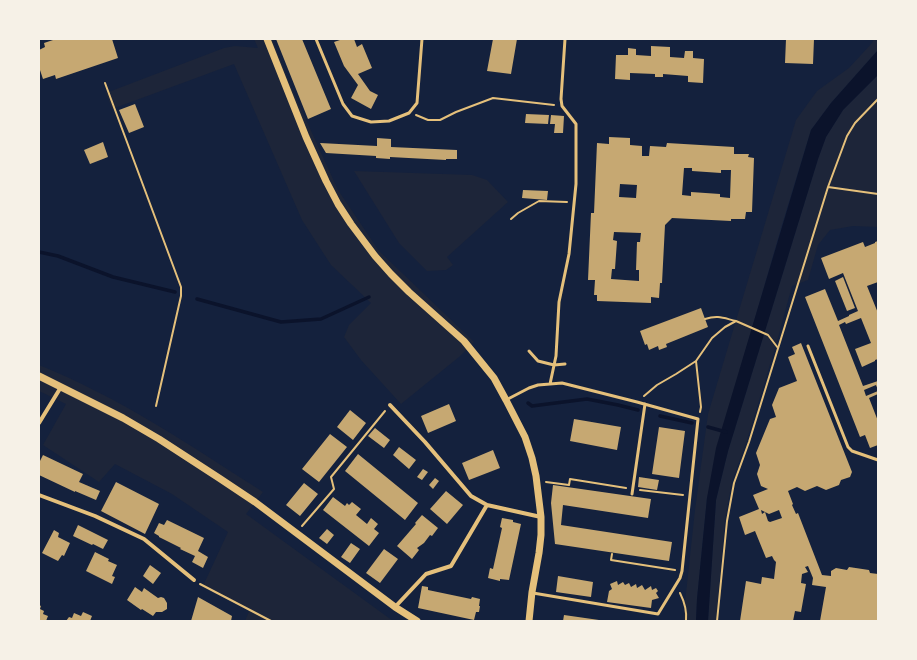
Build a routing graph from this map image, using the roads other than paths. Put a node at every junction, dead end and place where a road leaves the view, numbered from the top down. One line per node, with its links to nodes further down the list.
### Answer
1 (267, 39): 12 (street)
2 (316, 39): 3 (lane)
3 (422, 39)
4 (566, 39): 8 (lane)
5 (808, 346): 16 (lane)
6 (529, 351): 8 (lane)
7 (565, 364): 8 (lane)
8 (554, 365): 10 (lane)
9 (39, 376): 11 (street)
10 (550, 384): 12 (lane); 13 (lane)
11 (61, 387): 15 (street); 23 (street)
12 (506, 400): 20 (street)
13 (645, 404): 17 (lane); 22 (lane)
14 (390, 405): 19 (street)
15 (39, 423)
16 (878, 460)
17 (632, 494)
18 (39, 495): 21 (street)
19 (487, 505): 20 (street); 23 (street)
20 (541, 518): 22 (street)
21 (194, 580)
22 (532, 592): 25 (street)
23 (395, 607): 24 (street)
24 (416, 621)
25 (529, 621)

